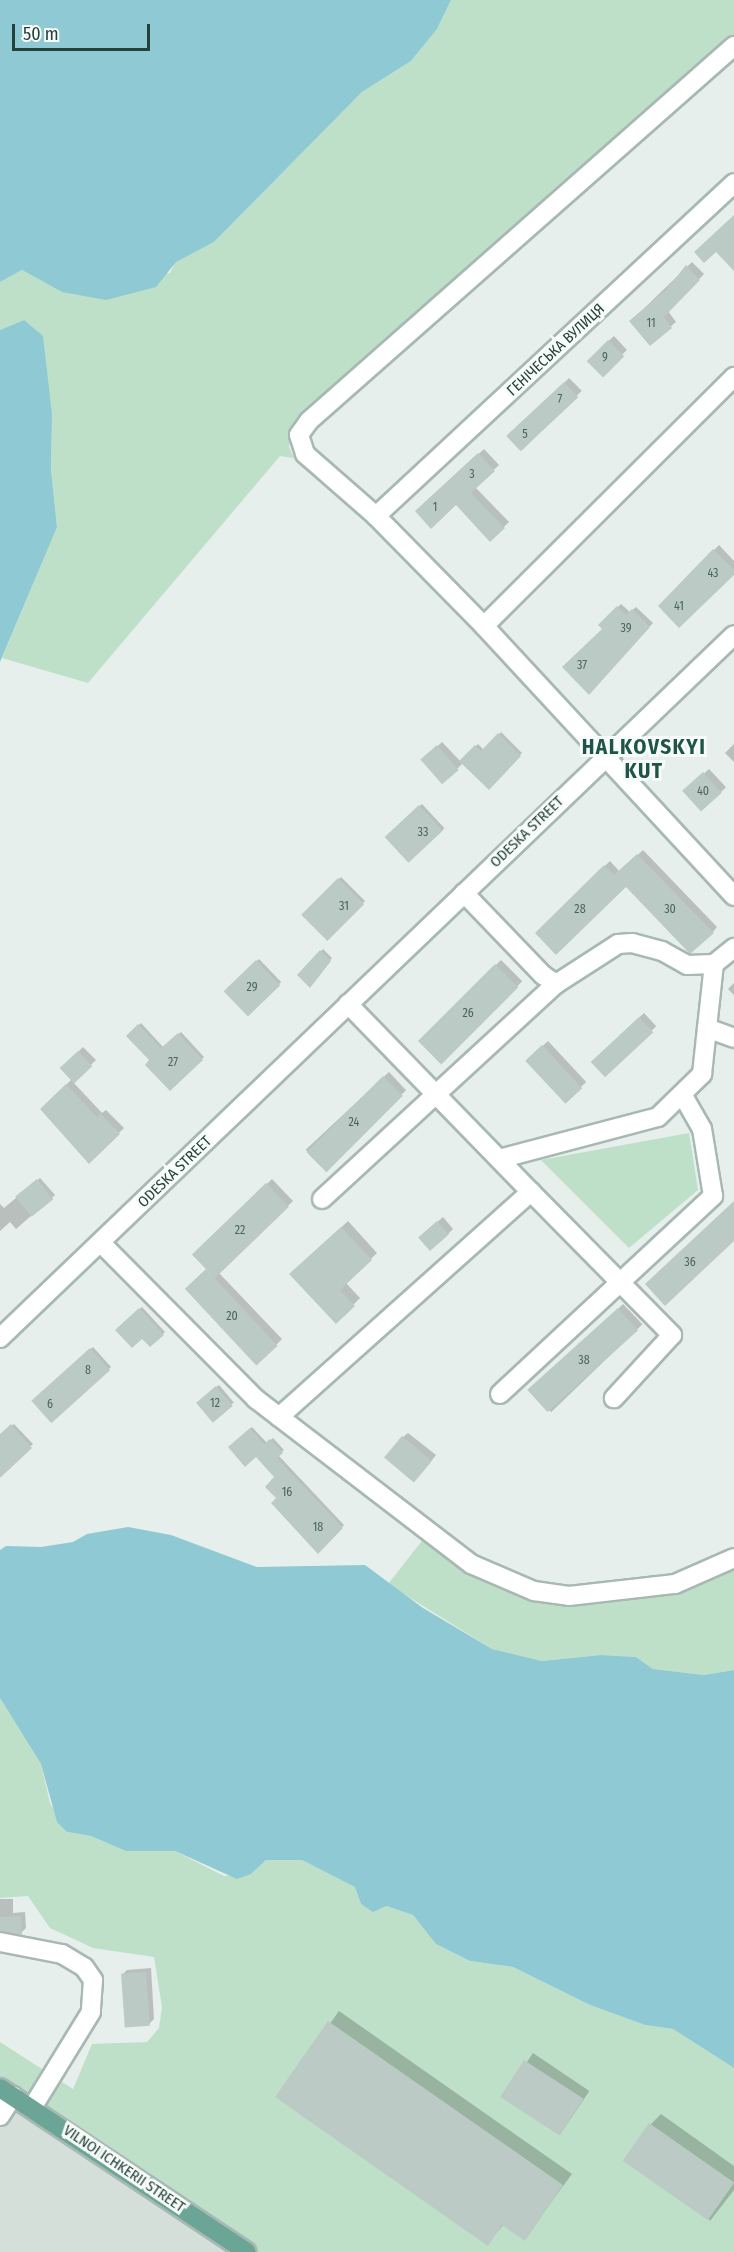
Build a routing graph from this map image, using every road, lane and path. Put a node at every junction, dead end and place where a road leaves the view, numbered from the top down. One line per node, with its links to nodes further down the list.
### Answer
1 (734, 46): 4 (street)
2 (734, 183): 4 (street, ГЕНІЧЕСЬКА ВУЛИЦЯ)
3 (734, 377): 5 (street)
4 (376, 516): 5 (street)
5 (484, 626): 7 (street)
6 (734, 635): 7 (street, ODESKA STREET)
7 (604, 757): 8 (street); 9 (street, ODESKA STREET)
8 (731, 887)
9 (464, 893): 12 (street); 13 (street, ODESKA STREET)
10 (734, 948): 11 (street)
11 (714, 964): 12 (street); 14 (street)
12 (556, 984): 16 (street)
13 (348, 1004): 16 (street); 21 (street, ODESKA STREET)
14 (707, 1028): 15 (street); 17 (street)
15 (734, 1038)
16 (436, 1094): 18 (street); 20 (street)
17 (682, 1094): 18 (street); 22 (street)
18 (499, 1159): 19 (street)
19 (531, 1192): 22 (street); 26 (street)
20 (322, 1199)
21 (101, 1243): 23 (street, ODESKA STREET); 26 (street)
22 (619, 1281): 24 (street); 25 (street)
23 (0, 1338)
24 (500, 1394)
25 (614, 1398)
26 (279, 1417): 27 (street)
27 (734, 1558)
28 (0, 1942): 30 (street)
29 (6, 2092): 30 (main road, VILNOI ICHKERII STREET); 31 (street)
30 (32, 2108): 32 (main road, VILNOI ICHKERII STREET)
31 (0, 2115)
32 (247, 2252)

